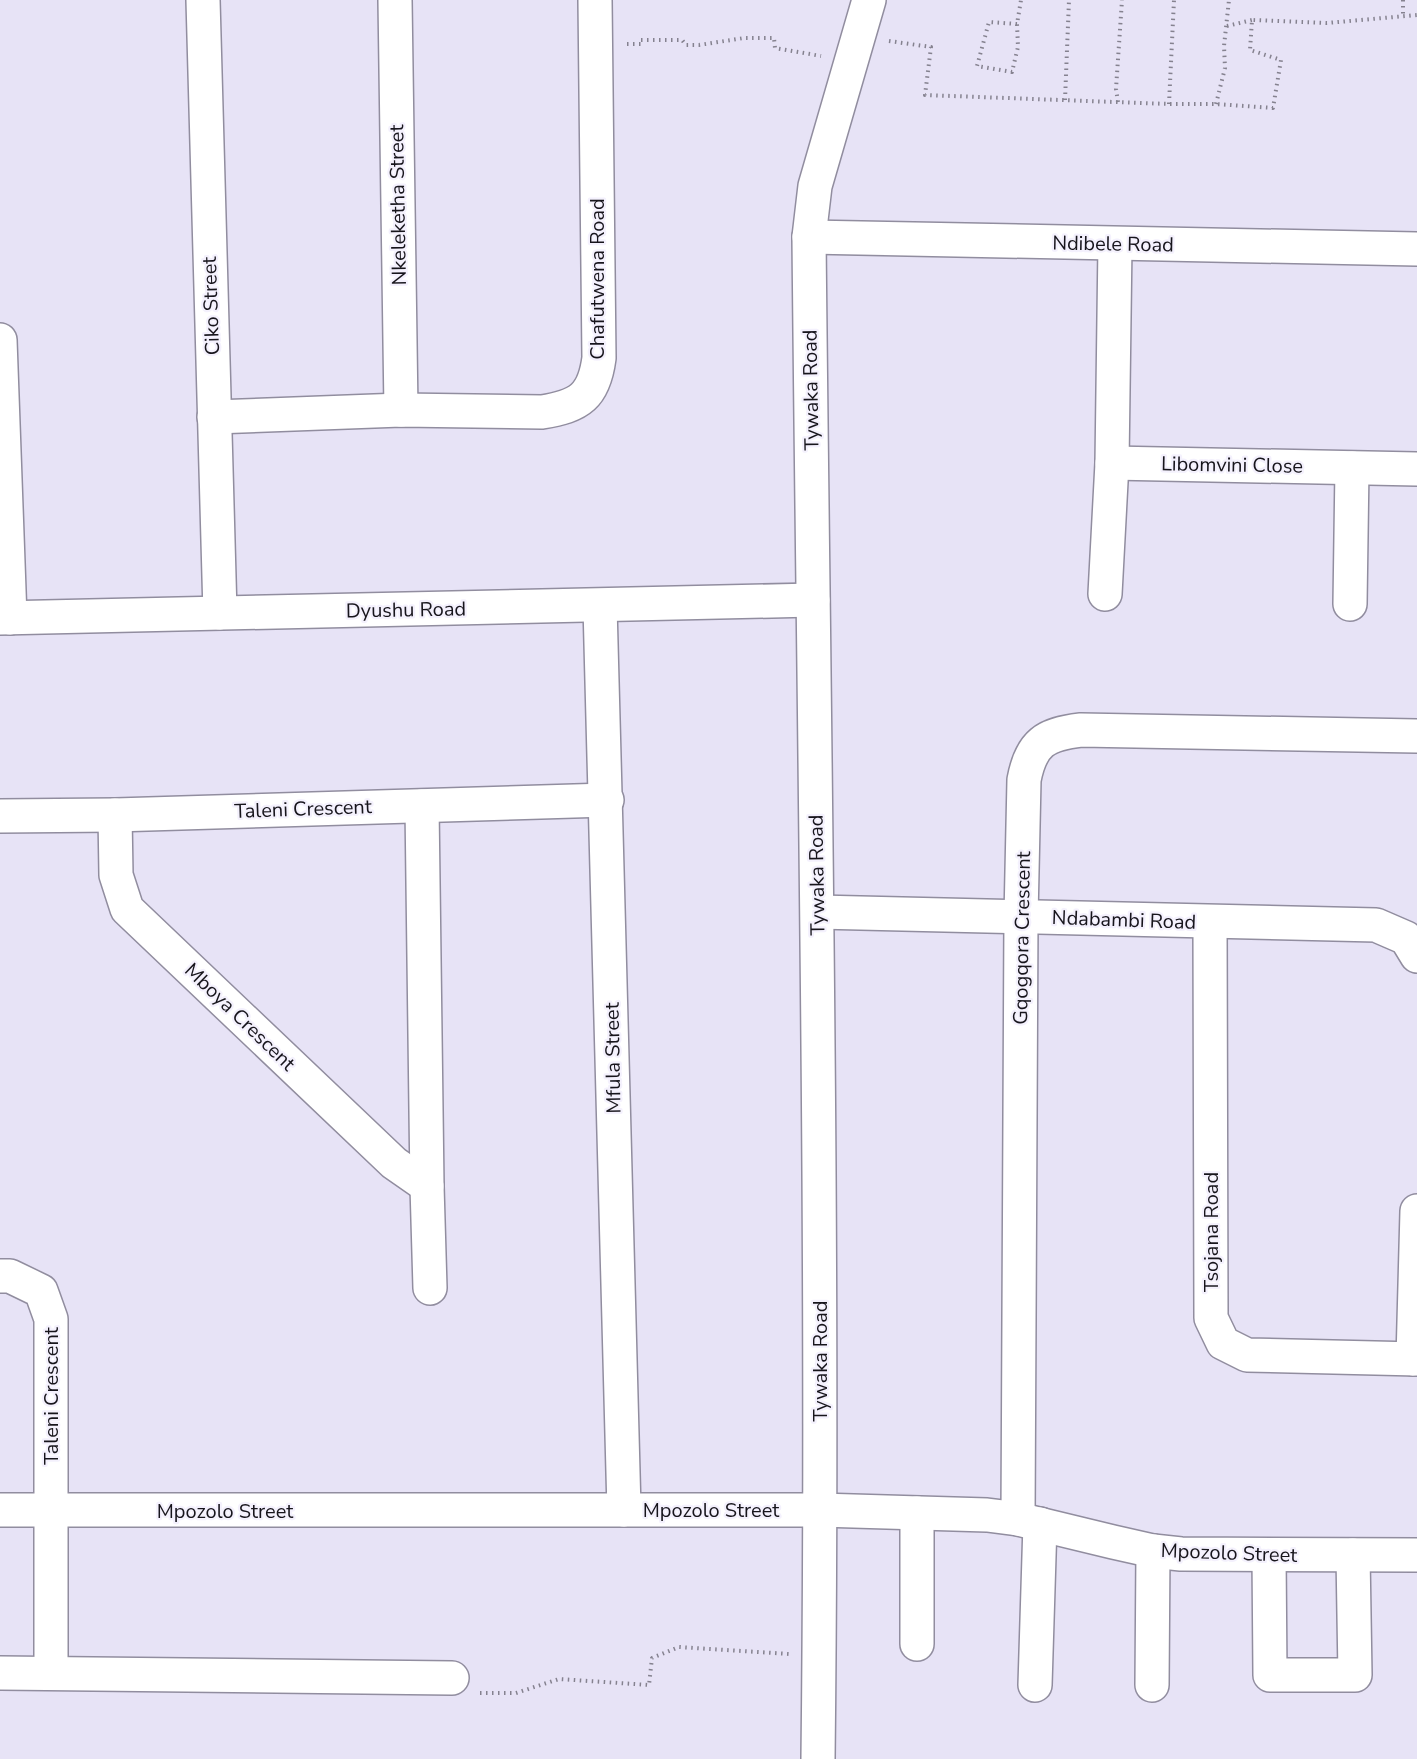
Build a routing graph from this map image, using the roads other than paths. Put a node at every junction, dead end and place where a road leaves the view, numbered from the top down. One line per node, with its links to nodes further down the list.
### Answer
1 (202, 0): 11 (street, Ciko Street)
2 (395, 0): 10 (street, Nkeleketha Street)
3 (595, 0): 10 (street, Chafutwena Road)
4 (869, 0): 5 (street, Tywaka Road)
5 (809, 237): 6 (street, Ndibele Road); 16 (street, Tywaka Road)
6 (1115, 244): 7 (street, Ndibele Road); 12 (street)
7 (1417, 249)
8 (0, 340): 9 (street)
9 (1, 394): 20 (street)
10 (400, 410): 11 (street, Chafutwena Road)
11 (214, 417): 19 (street, Ciko Street)
12 (1112, 463): 13 (street, Libomvini Close); 15 (street)
13 (1352, 468): 14 (street, Libomvini Close); 17 (street)
14 (1417, 469)
15 (1106, 594)
16 (813, 600): 18 (street, Dyushu Road); 26 (street, Tywaka Road)
17 (1350, 604)
18 (600, 606): 19 (street, Dyushu Road); 22 (street, Mfula Street)
19 (220, 613): 20 (street, Dyushu Road)
20 (5, 618)
21 (1417, 735): 27 (street, Gqogqora Crescent)
22 (607, 800): 23 (street, Taleni Crescent); 36 (street, Mfula Street)
23 (422, 806): 24 (street, Taleni Crescent); 30 (street)
24 (115, 815): 25 (street, Taleni Crescent); 30 (street, Mboya Crescent)
25 (0, 816)
26 (818, 912): 27 (street, Ndabambi Road); 37 (street, Tywaka Road)
27 (1021, 917): 28 (street, Ndabambi Road); 40 (street, Gqogqora Crescent)
28 (1210, 922): 29 (street, Ndabambi Road); 34 (street, Tsojana Road)
29 (1417, 956)
30 (427, 1186): 33 (street)
31 (1417, 1210): 34 (street)
32 (0, 1276): 38 (street, Taleni Crescent)
33 (430, 1288)
34 (1415, 1359)
35 (0, 1510): 38 (street, Mpozolo Street)
36 (624, 1510): 37 (street, Mpozolo Street); 38 (street, Mpozolo Street)
37 (820, 1510): 39 (street, Mpozolo Street); 51 (street, Tywaka Road)
38 (52, 1511): 47 (street)
39 (917, 1513): 40 (street, Mpozolo Street); 45 (street)
40 (1029, 1521): 41 (street, Mpozolo Street); 50 (street, Gqogqora Crescent)
41 (1153, 1551): 42 (street, Mpozolo Street); 49 (street)
42 (1269, 1555): 43 (street, Mpozolo Street); 43 (street)
43 (1353, 1555): 44 (street, Mpozolo Street)
44 (1417, 1555)
45 (917, 1644)
46 (0, 1673): 47 (street)
47 (51, 1673): 48 (street)
48 (452, 1678)
49 (1152, 1684)
50 (1035, 1685)
51 (819, 1759)

